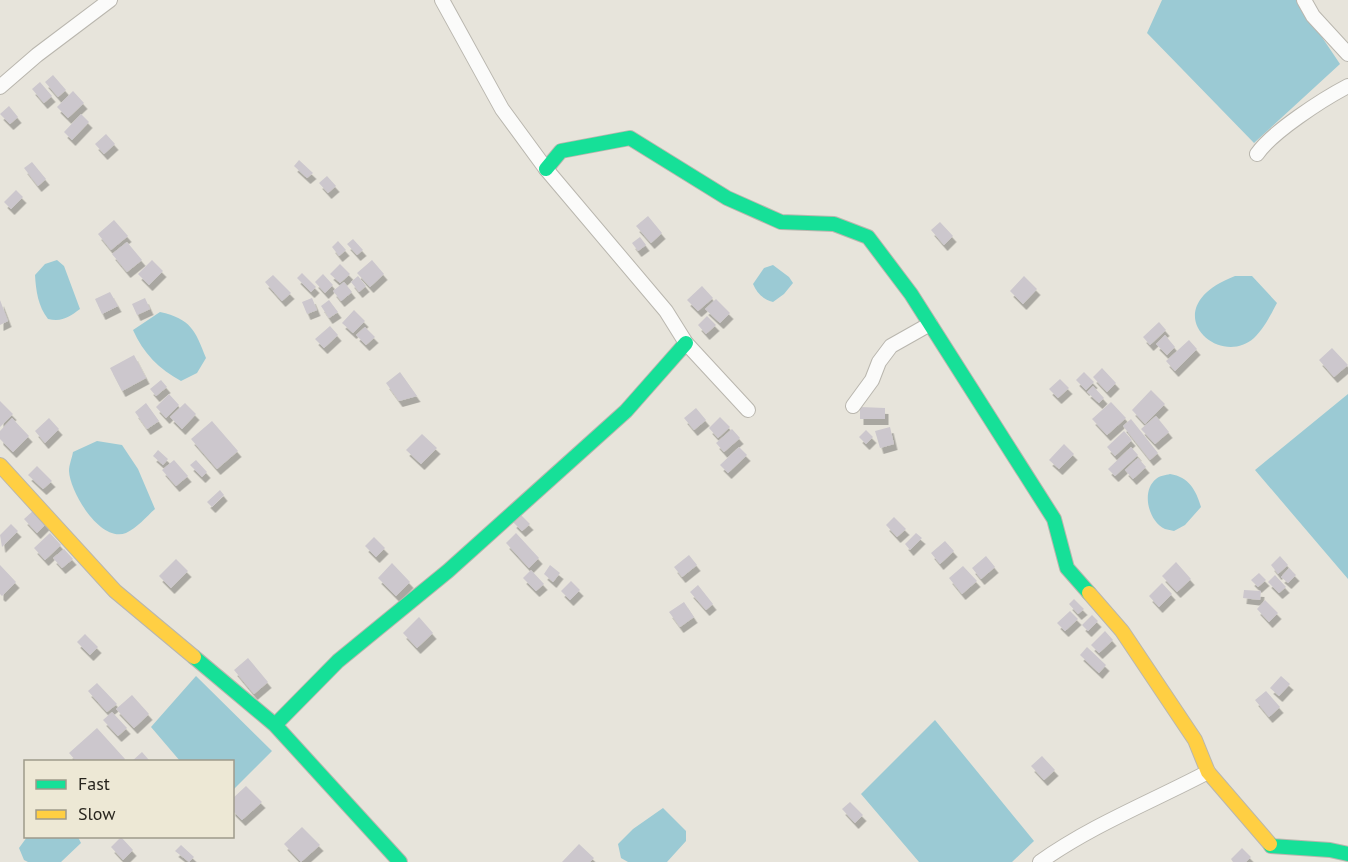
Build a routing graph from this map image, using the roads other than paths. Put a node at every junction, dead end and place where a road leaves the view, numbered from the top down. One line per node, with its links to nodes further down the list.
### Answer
1 (110, 0): 6 (street)
2 (442, 0): 8 (street)
3 (1304, 0): 4 (street)
4 (1348, 54)
5 (1348, 86): 7 (street)
6 (0, 87)
7 (1257, 154)
8 (546, 169): 9 (main road); 10 (street)
9 (930, 324): 11 (street); 15 (main road)
10 (686, 342): 12 (street); 14 (main road)
11 (853, 406)
12 (748, 410)
13 (0, 465): 14 (main road)
14 (275, 725): 17 (main road)
15 (1208, 772): 16 (main road); 18 (street)
16 (1348, 854)
17 (400, 862)
18 (1040, 862)

